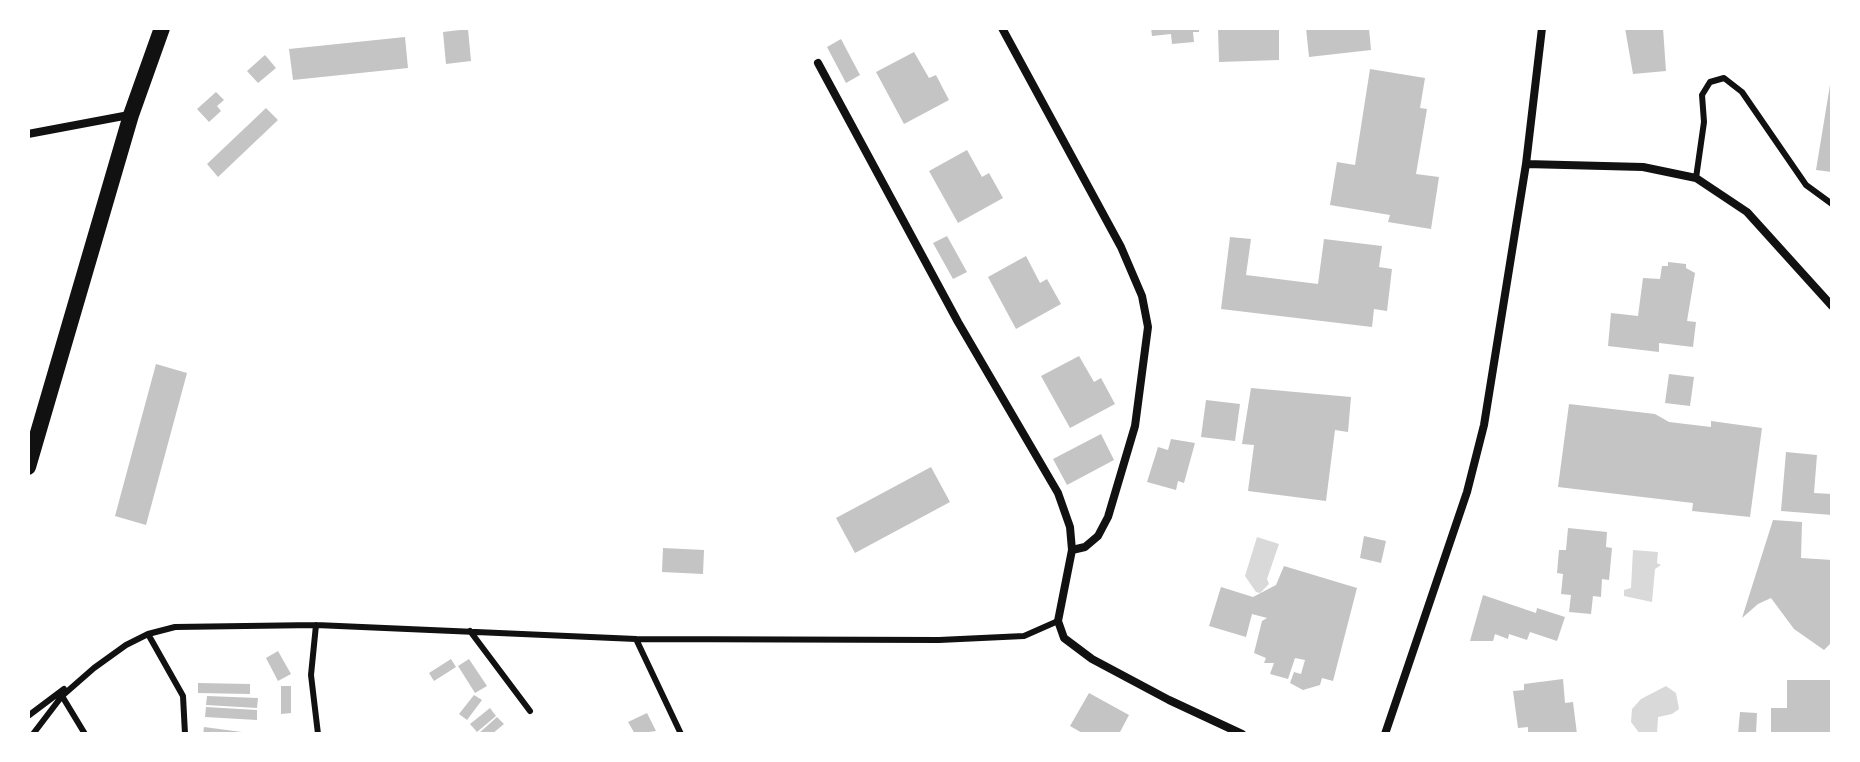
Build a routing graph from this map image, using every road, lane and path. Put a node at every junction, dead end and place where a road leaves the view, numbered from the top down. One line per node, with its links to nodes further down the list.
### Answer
1 (162, 28): 5 (main road)
2 (1002, 28): 12 (street)
3 (1542, 28): 7 (street)
4 (818, 63): 12 (street)
5 (131, 115): 6 (street); 11 (main road)
6 (28, 134)
7 (1526, 164): 8 (street); 28 (street)
8 (1696, 178): 9 (lane); 10 (street)
9 (1832, 204)
10 (1832, 306)
11 (28, 467)
12 (1072, 550): 13 (street)
13 (1058, 621): 17 (lane); 27 (street)
14 (316, 625): 15 (lane); 16 (lane); 25 (lane)
15 (470, 631): 17 (lane); 20 (lane)
16 (148, 634): 18 (lane); 24 (lane)
17 (636, 639): 26 (lane)
18 (94, 668): 19 (lane); 21 (lane)
19 (62, 696): 22 (lane); 23 (lane)
20 (530, 711)
21 (28, 716)
22 (33, 734)
23 (85, 734)
24 (185, 734)
25 (318, 734)
26 (681, 734)
27 (1242, 734)
28 (1385, 734)

